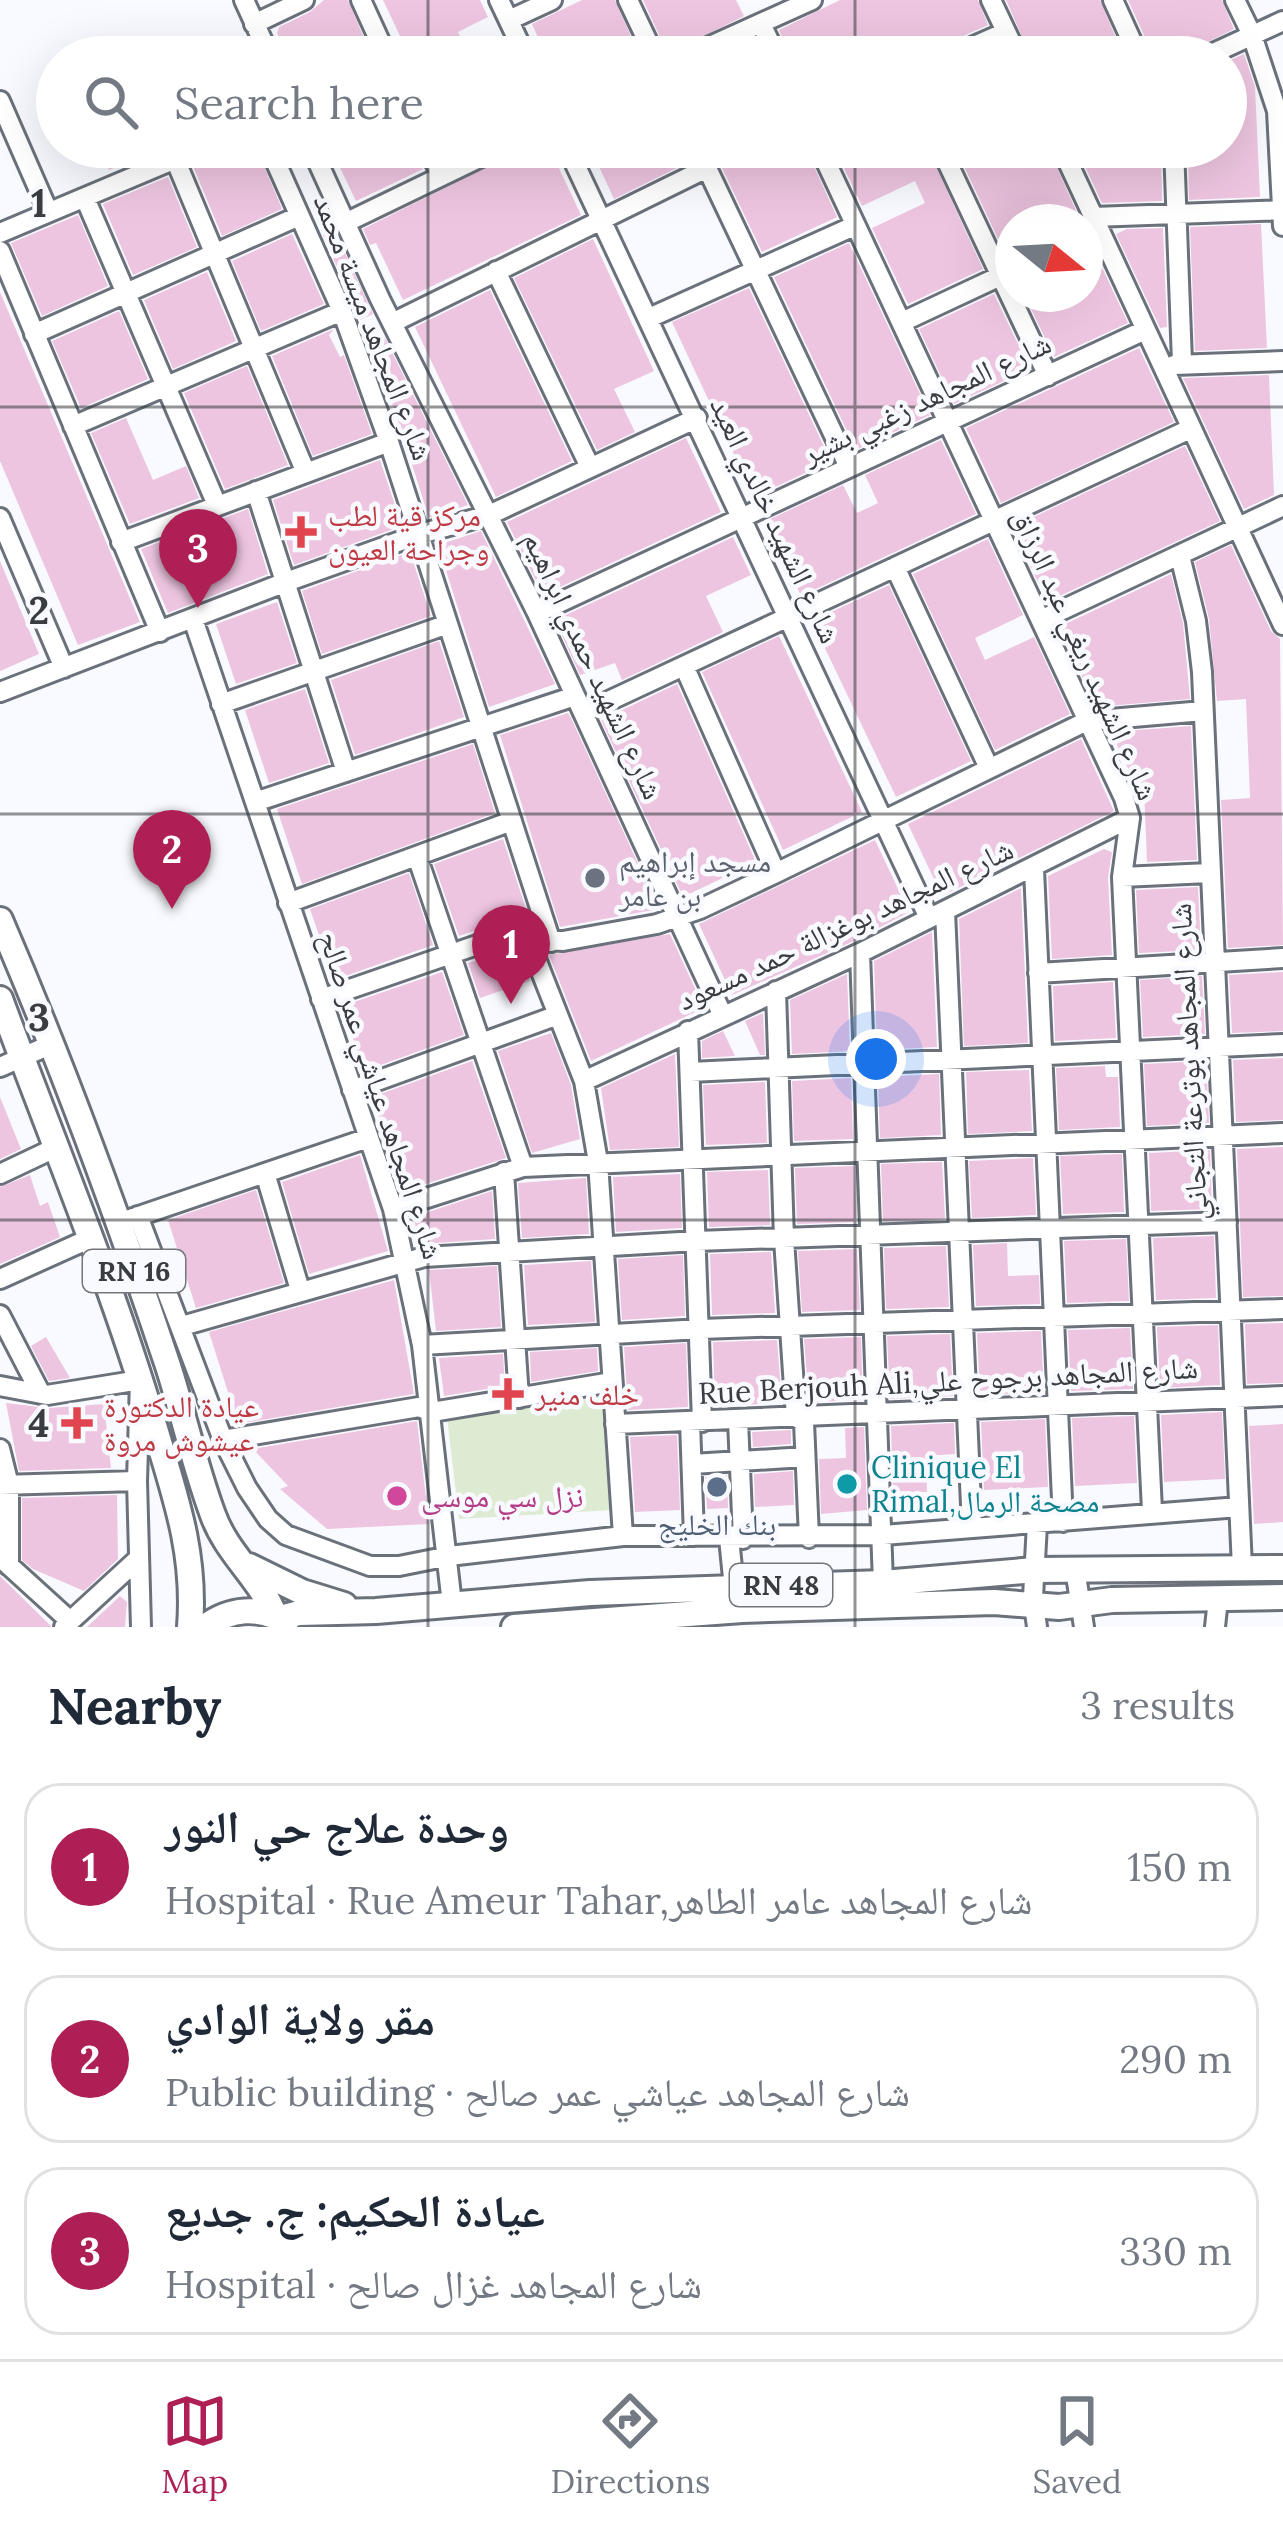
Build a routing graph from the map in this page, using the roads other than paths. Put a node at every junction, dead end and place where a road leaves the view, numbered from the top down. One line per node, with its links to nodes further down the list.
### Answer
1 (244, 0): 13 (street)
2 (304, 0): 13 (street)
3 (361, 0): 18 (street)
4 (499, 0): 11 (street)
5 (552, 0): 11 (street)
6 (628, 0): 20 (street)
7 (812, 0): 14 (street)
8 (991, 0): 15 (street)
9 (1113, 0): 25 (street)
10 (1235, 0): 16 (street)
11 (509, 20): 19 (street)
12 (1283, 21): 16 (street)
13 (254, 24): 17 (street)
14 (761, 24): 21 (street); 22 (street)
15 (1006, 32): 23 (street); 24 (street)
16 (1252, 35): 26 (street); 28 (street)
17 (259, 36)
18 (377, 36)
19 (516, 36)
20 (646, 36)
21 (734, 36)
22 (767, 36)
23 (997, 36)
24 (1008, 36)
25 (1129, 36)
26 (1247, 37)
27 (0, 100): 45 (street)
28 (1280, 111): 44 (street)
29 (154, 168): 42 (street)
30 (179, 168): 57 (street)
31 (278, 168): 46 (street, شارع المجاهد ميسة محمد)
32 (320, 168): 49 (street, شارع الشهيد حمدي ابراهيم)
33 (437, 168): 41 (street)
34 (458, 168): 41 (street)
35 (578, 168): 48 (street, شارع الشهيد خالدي العيد)
36 (707, 168): 48 (street); 58 (street)
37 (828, 168): 50 (street, شارع الشهيد ريغي عبد الرزاق)
38 (951, 168): 54 (street)
39 (1069, 168): 43 (street)
40 (1175, 168): 47 (street)
41 (441, 176): 49 (street)
42 (85, 197): 45 (street); 61 (street)
43 (1083, 204)
44 (1283, 210): 47 (street); 51 (street)
45 (48, 211): 53 (street)
46 (299, 216): 57 (street); 62 (street, شارع المجاهد ميسة محمد)
47 (1177, 217): 52 (street); 71 (street)
48 (603, 220): 59 (street); 64 (street, شارع الشهيد خالدي العيد)
49 (345, 223): 65 (street, شارع الشهيد حمدي ابراهيم)
50 (854, 226): 58 (street); 66 (street, شارع الشهيد ريغي عبد الرزاق)
51 (1283, 226)
52 (1103, 227)
53 (0, 233)
54 (995, 250)
55 (1103, 250): 67 (street)
56 (0, 251): 68 (street)
57 (214, 255): 61 (street); 69 (street)
58 (757, 268): 64 (street); 80 (street)
59 (496, 271): 65 (street); 79 (street)
60 (995, 279): 66 (street)
61 (126, 292): 68 (street); 73 (street)
62 (342, 311): 69 (street); 78 (street, شارع المجاهد ميسة محمد)
63 (1023, 312): 72 (street)
64 (650, 318): 74 (street, شارع الشهيد خالدي العيد)
65 (392, 322): 85 (street, شارع الشهيد حمدي ابراهيم)
66 (902, 322): 75 (street, شارع الشهيد ريغي عبد الرزاق)
67 (1144, 330): 71 (street); 72 (street, شارع المجاهد زغبي بشير)
68 (34, 334): 76 (street)
69 (254, 349): 73 (street); 81 (street)
70 (1283, 361): 71 (street)
71 (1173, 366): 77 (street)
72 (1048, 376): 75 (street, شارع المجاهد زغبي بشير)
73 (167, 386): 76 (street); 83 (street)
74 (697, 418): 79 (street); 86 (street, شارع الشهيد خالدي العيد)
75 (948, 422): 80 (street, شارع المجاهد زغبي بشير); 88 (street, شارع الشهيد ريغي عبد الرزاق)
76 (73, 426): 91 (street)
77 (1190, 429): 88 (street); 89 (street)
78 (389, 442): 81 (street); 90 (street, شارع المجاهد ميسة محمد)
79 (590, 467): 85 (street)
80 (849, 467): 86 (street, شارع المجاهد زغبي بشير)
81 (307, 473): 82 (street)
82 (256, 491): 83 (street); 94 (street)
83 (217, 505): 91 (street)
84 (1283, 506): 89 (street)
85 (489, 514): 90 (street); 95 (street, شارع الشهيد حمدي ابراهيم)
86 (741, 516): 95 (street, شارع المجاهد زغبي بشير); 97 (street, شارع الشهيد خالدي العيد)
87 (0, 518): 103 (street)
88 (993, 520): 93 (street); 98 (street, شارع الشهيد ريغي عبد الرزاق)
89 (1239, 529): 92 (street); 100 (street)
90 (420, 534): 94 (street); 99 (street, شارع المجاهد ميسة محمد)
91 (121, 542): 101 (street)
92 (1180, 556): 98 (street); 108 (street, شارع المجاهد بوترعة التجاني)
93 (896, 567): 97 (street); 111 (street)
94 (286, 582): 96 (street); 104 (street)
95 (537, 613): 107 (street, شارع الشهيد حمدي ابراهيم)
96 (193, 619): 101 (street); 106 (street, شارع المجاهد عياشي عمر صالح)
97 (788, 619): 102 (street); 115 (street, شارع الشهيد خالدي العيد)
98 (1042, 619): 109 (street, شارع الشهيد ريغي عبد الرزاق)
99 (448, 624): 104 (street); 110 (street, شارع المجاهد ميسة محمد)
100 (1283, 625)
101 (160, 632): 103 (street)
102 (684, 666): 107 (street); 119 (street)
103 (64, 668): 105 (street)
104 (313, 670): 106 (street); 112 (street)
105 (0, 692)
106 (221, 704): 113 (street, شارع المجاهد عياشي عمر صالح)
107 (579, 704): 110 (street); 124 (street, شارع الشهيد حمدي ابراهيم)
108 (1203, 711): 109 (street); 120 (street, شارع المجاهد بوترعة التجاني)
109 (1087, 721): 111 (street); 114 (street, شارع الشهيد ريغي عبد الرزاق)
110 (479, 727): 112 (street); 116 (street, شارع المجاهد ميسة محمد)
111 (989, 768): 115 (street)
112 (346, 772): 113 (street)
113 (256, 802): 122 (street, شارع المجاهد عياشي عمر صالح)
114 (1130, 818): 118 (street, شارع المجاهد بوغزالة حمد مسعود); 121 (street, شارع الشهيد ريغي عبد الرزاق)
115 (883, 819): 119 (street); 123 (street, شارع الشهيد خالدي العيد)
116 (512, 821): 117 (street); 127 (street, شارع المجاهد ميسة محمد)
117 (418, 856): 122 (street); 128 (street)
118 (1034, 869): 123 (street, شارع المجاهد بوغزالة حمد مسعود); 133 (street)
119 (776, 873): 124 (street)
120 (1209, 873): 121 (street); 131 (street, شارع المجاهد بوترعة التجاني)
121 (1122, 877): 132 (street, شارع الشهيد ريغي عبد الرزاق)
122 (288, 903): 136 (street, شارع المجاهد عياشي عمر صالح)
123 (937, 914): 129 (street, شارع المجاهد بوغزالة حمد مسعود); 148 (street)
124 (679, 916): 127 (street); 139 (street, شارع الشهيد حمدي ابراهيم)
125 (0, 920): 137 (main road, RN 16)
126 (527, 936): 127 (street); 128 (street); 138 (street)
127 (551, 942)
128 (448, 953): 136 (street); 143 (street)
129 (860, 953): 134 (street, شارع المجاهد بوغزالة حمد مسعود); 150 (street)
130 (1283, 958): 131 (street)
131 (1213, 962): 132 (street); 145 (street, شارع المجاهد بوترعة التجاني)
132 (1126, 968): 133 (street); 146 (street, شارع الشهيد ريغي عبد الرزاق)
133 (1038, 973): 147 (street)
134 (776, 991): 139 (street, شارع المجاهد بوغزالة حمد مسعود); 151 (street)
135 (0, 999): 140 (main road, RN 16)
136 (321, 999): 154 (street, شارع المجاهد عياشي عمر صالح)
137 (39, 1010): 140 (street); 142 (main road, RN 16)
138 (558, 1015): 143 (street); 153 (street)
139 (723, 1016): 141 (street, شارع المجاهد بوغزالة حمد مسعود)
140 (4, 1026): 149 (main road, RN 16)
141 (688, 1031): 152 (street); 153 (street, شارع المجاهد بوغزالة حمد مسعود)
142 (52, 1044): 149 (street); 170 (main road, RN 16)
143 (482, 1044): 154 (street); 166 (street)
144 (1283, 1044): 145 (street)
145 (1218, 1047): 146 (street); 156 (street, شارع المجاهد بوترعة التجاني)
146 (1131, 1050): 147 (street); 158 (street, شارع الشهيد ريغي عبد الرزاق)
147 (1042, 1054): 148 (street); 159 (street)
148 (952, 1058): 150 (street); 160 (street)
149 (11, 1061): 161 (main road, RN 16)
150 (863, 1062): 151 (street); 162 (street)
151 (778, 1067): 152 (street); 163 (street)
152 (690, 1072): 164 (street)
153 (584, 1081): 165 (street)
154 (352, 1090): 157 (street, شارع المجاهد عياشي عمر صالح)
155 (1283, 1133): 156 (street)
156 (1223, 1135): 158 (street); 171 (street, شارع المجاهد بوترعة التجاني)
157 (368, 1138): 167 (street); 169 (street, شارع المجاهد عياشي عمر صالح)
158 (1135, 1138): 159 (street); 172 (street, شارع الشهيد ريغي عبد الرزاق)
159 (1046, 1142): 160 (street); 173 (street)
160 (957, 1145): 162 (street); 174 (street)
161 (57, 1147): 168 (street); 176 (main road, RN 16)
162 (868, 1150): 163 (street); 175 (street)
163 (781, 1153): 164 (street); 177 (street)
164 (694, 1157): 165 (street); 178 (street)
165 (598, 1162): 166 (street); 179 (street)
166 (514, 1169): 169 (street); 180 (street)
167 (265, 1173): 170 (street); 183 (street)
168 (0, 1174)
169 (393, 1209): 181 (street, شارع المجاهد عياشي عمر صالح)
170 (127, 1220): 191 (street); 230 (main road, RN 16)
171 (1226, 1222): 172 (street); 185 (street, شارع المجاهد بوترعة التجاني)
172 (1138, 1226): 173 (street); 186 (street, شارع الشهيد ريغي عبد الرزاق)
173 (1049, 1231): 174 (street); 188 (street)
174 (961, 1234): 175 (street); 189 (street)
175 (872, 1237): 177 (street); 190 (street)
176 (91, 1238): 182 (street); 197 (main road, RN 16)
177 (784, 1239): 178 (street); 192 (street)
178 (697, 1241): 179 (street); 193 (street)
179 (603, 1247): 180 (street); 194 (street)
180 (509, 1252): 181 (street); 195 (street)
181 (405, 1260): 183 (street); 196 (street, شارع المجاهد عياشي عمر صالح)
182 (0, 1279)
183 (301, 1290): 191 (street)
184 (1283, 1309): 185 (street)
185 (1230, 1311): 186 (street); 203 (street, شارع المجاهد بوترعة التجاني)
186 (1142, 1314): 188 (street); 204 (street, شارع الشهيد ريغي عبد الرزاق)
187 (0, 1315): 200 (street)
188 (1054, 1317): 189 (street); 205 (street)
189 (964, 1322): 190 (street); 206 (street)
190 (877, 1325): 192 (street); 208 (street)
191 (182, 1326): 213 (street)
192 (789, 1326): 193 (street); 209 (street)
193 (700, 1329): 194 (street); 211 (street)
194 (609, 1334): 195 (street); 198 (street)
195 (515, 1342): 196 (street); 202 (street)
196 (422, 1345): 207 (street, شارع المجاهد عياشي عمر صالح)
197 (140, 1380): 200 (street); 218 (street); 252 (main road, RN 16)
198 (612, 1382): 202 (street); 212 (street)
199 (0, 1385): 200 (street)
200 (41, 1394)
201 (1283, 1396): 203 (street, Rue Berjouh Ali,شارع المجاهد برجوح علي)
202 (519, 1398): 207 (street)
203 (1233, 1398): 204 (street, Rue Berjouh Ali,شارع المجاهد برجوح علي); 220 (street, شارع المجاهد بوترعة التجاني)
204 (1147, 1401): 205 (street, Rue Berjouh Ali,شارع المجاهد برجوح علي); 221 (street, شارع الشهيد ريغي عبد الرزاق)
205 (1058, 1405): 206 (street, Rue Berjouh Ali,شارع المجاهد برجوح علي); 222 (street)
206 (968, 1410): 208 (street, Rue Berjouh Ali,شارع المجاهد برجوح علي); 224 (street)
207 (432, 1412): 213 (street); 231 (street, شارع المجاهد عياشي عمر صالح)
208 (880, 1412): 209 (street, Rue Berjouh Ali,شارع المجاهد برجوح علي); 225 (street)
209 (796, 1417): 210 (street, Rue Berjouh Ali,شارع المجاهد برجوح علي); 215 (street)
210 (737, 1420): 211 (street, Rue Berjouh Ali,شارع المجاهد برجوح علي); 216 (street)
211 (696, 1422): 212 (street, Rue Berjouh Ali,شارع المجاهد برجوح علي); 217 (street)
212 (615, 1424): 226 (street)
213 (223, 1440): 231 (street)
214 (0, 1450): 219 (street)
215 (805, 1456): 216 (street); 229 (street)
216 (740, 1460): 217 (street); 228 (street)
217 (692, 1463): 227 (street)
218 (136, 1481): 219 (street); 232 (street)
219 (4, 1485): 233 (street)
220 (1238, 1507): 221 (street); 234 (street, شارع المجاهد بوترعة التجاني)
221 (1151, 1511): 222 (street)
222 (1063, 1522): 223 (street)
223 (1037, 1524): 224 (street); 237 (street)
224 (972, 1528): 225 (street)
225 (883, 1535): 229 (street); 241 (street)
226 (623, 1536): 227 (street); 231 (street)
227 (694, 1536): 228 (street)
228 (736, 1538): 229 (street); 242 (street)
229 (809, 1538)
230 (234, 1556): 243 (main road); 247 (main road, RN 16)
231 (449, 1556): 240 (street, شارع المجاهد عياشي عمر صالح)
232 (138, 1559): 249 (street); 251 (street)
233 (4, 1562): 249 (street)
234 (1242, 1568): 235 (main road, RN 48); 236 (main road, RN 48)
235 (1283, 1568)
236 (1075, 1569): 237 (main road, RN 48); 245 (street)
237 (1036, 1570): 241 (main road, RN 48); 244 (street)
238 (1283, 1597): 239 (main road, RN 48)
239 (1218, 1599): 245 (main road, RN 48); 255 (street)
240 (452, 1604): 242 (main road, RN 48); 243 (main road, RN 48)
241 (890, 1605): 242 (main road, RN 48); 244 (main road, RN 48); 246 (main road, RN 48)
242 (740, 1608): 246 (main road, RN 48); 248 (main road, RN 48)
243 (376, 1611): 247 (main road, RN 48)
244 (1035, 1616): 245 (main road, RN 48)
245 (1083, 1616)
246 (826, 1617)
247 (282, 1620): 253 (main road)
248 (685, 1620): 250 (main road, RN 48)
249 (67, 1624)
250 (554, 1625): 254 (main road, RN 48)
251 (141, 1627)
252 (190, 1627)
253 (205, 1627)
254 (514, 1627)
255 (1215, 1627)

